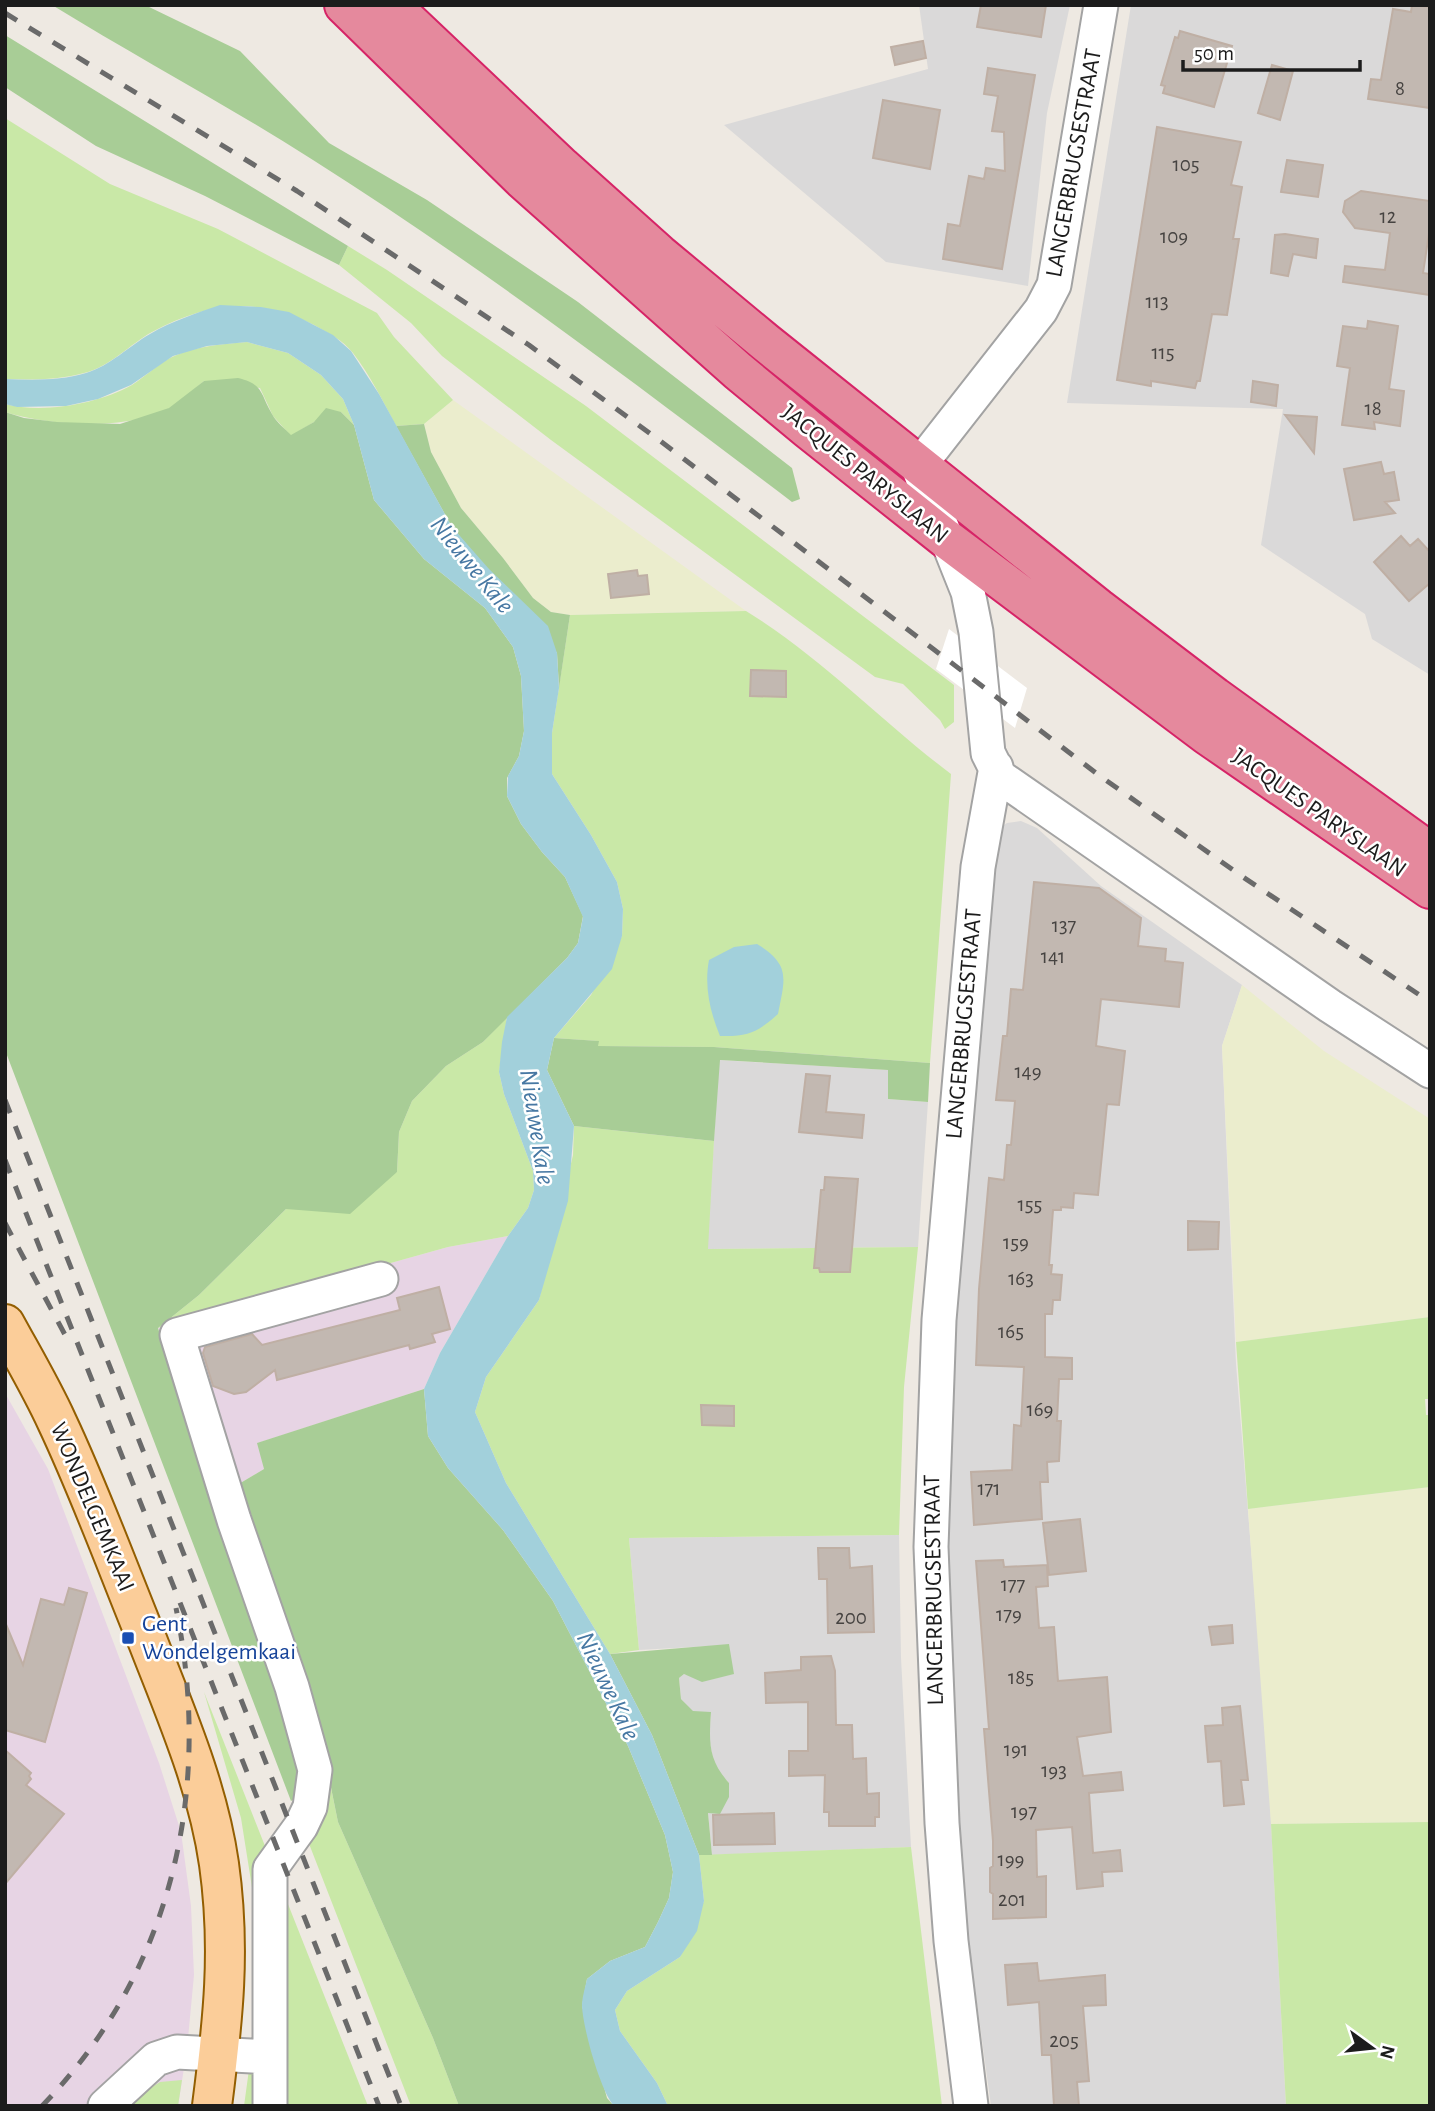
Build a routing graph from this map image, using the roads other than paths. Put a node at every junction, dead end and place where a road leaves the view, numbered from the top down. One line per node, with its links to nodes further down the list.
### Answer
1 (344, 5): 5 (highway, JACQUES PARYSLAAN)
2 (391, 5): 4 (highway, JACQUES PARYSLAAN)
3 (1101, 5): 4 (street, LANGERBRUGSESTRAAT)
4 (918, 467): 5 (street, LANGERBRUGSESTRAAT); 9 (highway, JACQUES PARYSLAAN)
5 (945, 538): 6 (highway, JACQUES PARYSLAAN); 7 (street, LANGERBRUGSESTRAAT)
6 (1023, 597): 7 (street); 10 (highway, JACQUES PARYSLAAN)
7 (976, 632): 8 (street, LANGERBRUGSESTRAAT)
8 (996, 767): 11 (street); 19 (street, LANGERBRUGSESTRAAT)
9 (1430, 852)
10 (1430, 889)
11 (1430, 1071)
12 (380, 1279): 15 (street)
13 (5, 1324): 14 (main road, WONDELGEMKAAI)
14 (219, 2053): 15 (street); 16 (street); 17 (main road, WONDELGEMKAAI)
15 (270, 2057): 18 (street)
16 (105, 2106)
17 (212, 2106)
18 (270, 2106)
19 (971, 2106)

